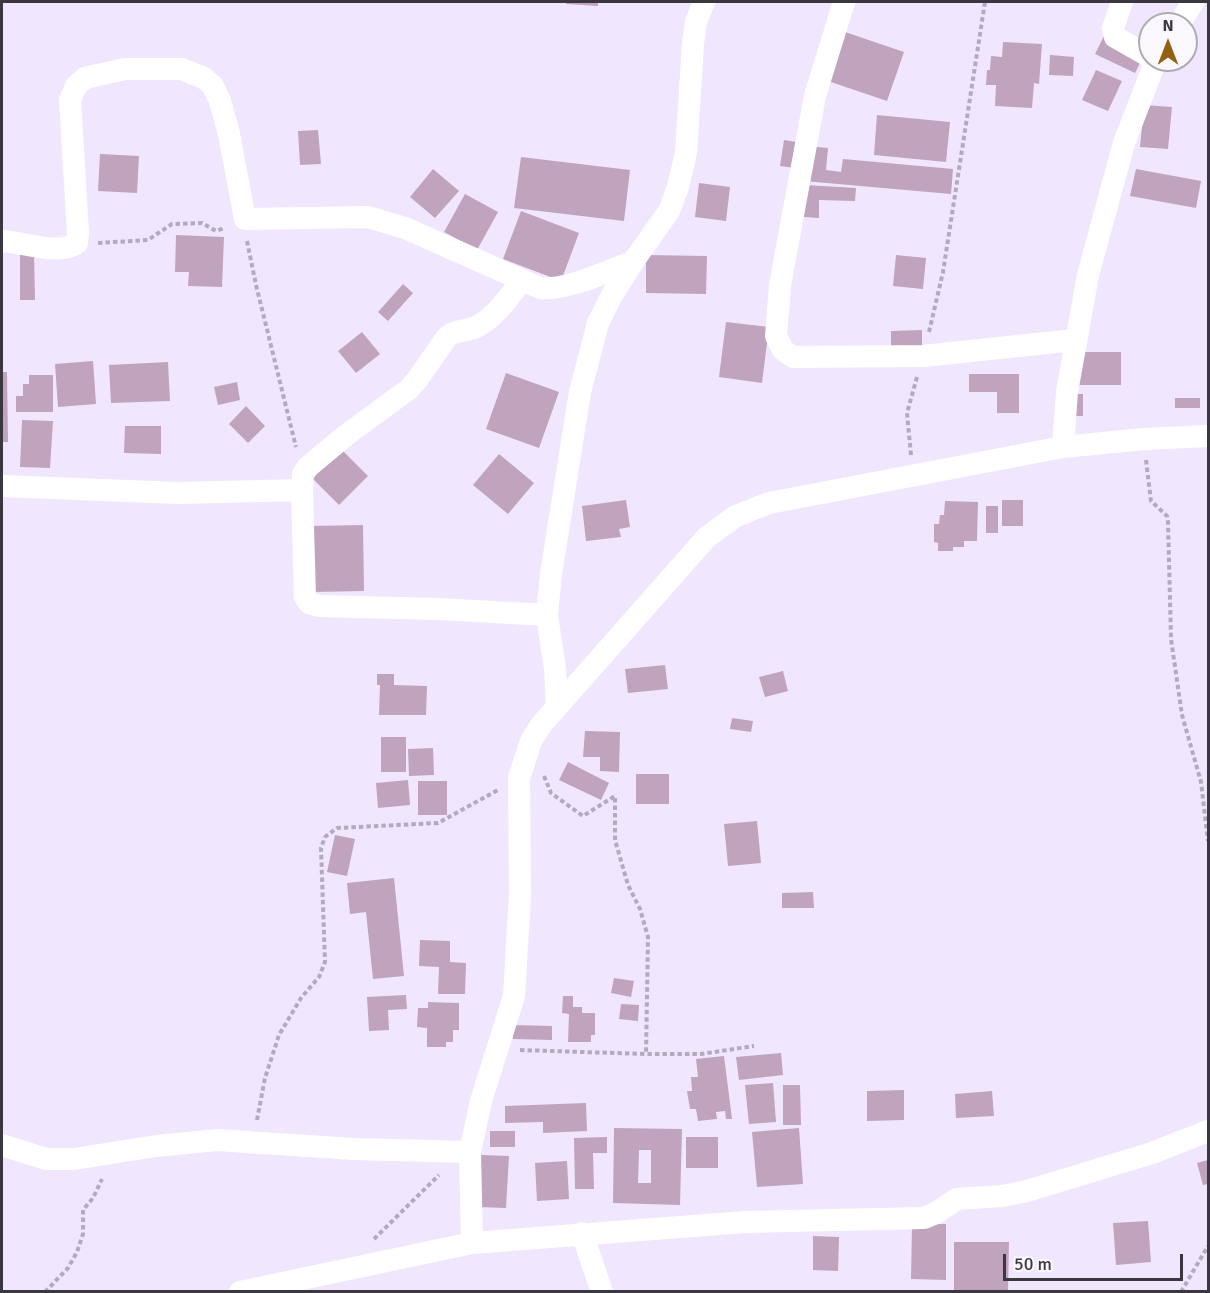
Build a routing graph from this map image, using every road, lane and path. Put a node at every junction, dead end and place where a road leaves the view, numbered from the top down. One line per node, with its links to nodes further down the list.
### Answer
1 (704, 2): 10 (street)
2 (844, 2): 13 (street)
3 (985, 2): 13 (path)
4 (1122, 2): 5 (street)
5 (1138, 50)
6 (1151, 72): 12 (street)
7 (245, 222): 9 (path); 9 (street); 11 (street); 18 (path)
8 (2, 241): 9 (street)
9 (77, 243)
10 (633, 262): 11 (street); 20 (street)
11 (522, 281): 18 (street)
12 (1075, 340): 13 (street); 16 (street)
13 (923, 356): 17 (path)
14 (1209, 436): 15 (street)
15 (1144, 439): 16 (street); 24 (path)
16 (1063, 447): 17 (street)
17 (912, 474): 21 (street)
18 (303, 482): 19 (street); 20 (street)
19 (2, 486)
20 (548, 615): 21 (street)
21 (557, 706): 22 (street)
22 (531, 741): 23 (street); 27 (path)
23 (519, 778): 26 (street); 29 (path)
24 (1209, 840)
25 (754, 1046): 27 (path)
26 (498, 1049): 27 (path); 32 (street)
27 (646, 1054)
28 (1209, 1131): 33 (street)
29 (254, 1143): 31 (street); 32 (street)
30 (2, 1145): 31 (street)
31 (113, 1153): 37 (path)
32 (470, 1157): 34 (street); 36 (path)
33 (582, 1233): 34 (street); 39 (street)
34 (472, 1243): 36 (street)
35 (1209, 1246): 40 (path)
36 (360, 1266): 38 (street)
37 (45, 1292)
38 (240, 1292)
39 (602, 1292)
40 (1181, 1292)

